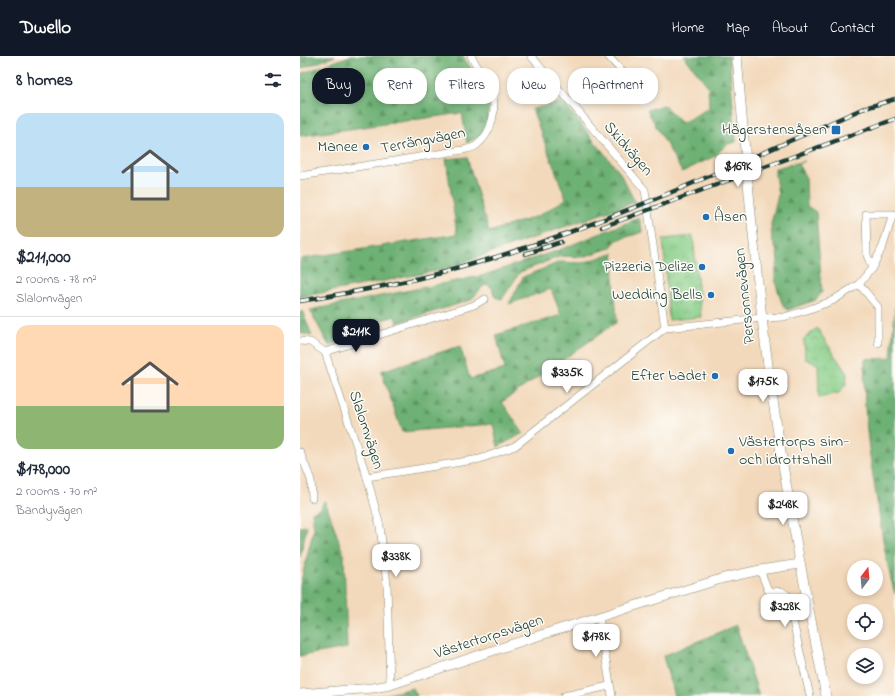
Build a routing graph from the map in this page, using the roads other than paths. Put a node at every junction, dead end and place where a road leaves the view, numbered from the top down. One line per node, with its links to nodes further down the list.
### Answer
1 (471, 56): 6 (street, Terrängvägen)
2 (530, 56): 11 (street, Skidvägen)
3 (608, 56): 5 (street)
4 (737, 56): 10 (street, Personnevägen)
5 (619, 68)
6 (300, 176)
7 (872, 268): 7 (street); 8 (street)
8 (859, 284): 10 (street); 13 (street)
9 (485, 299): 14 (street)
10 (762, 318): 11 (street); 18 (street, Personnevägen)
11 (665, 328): 16 (street)
12 (300, 341): 14 (street)
13 (878, 343)
14 (325, 352): 16 (street, Slalomvägen)
15 (300, 452): 17 (street)
16 (367, 477): 21 (street, Slalomvägen)
17 (312, 498)
18 (800, 564): 19 (street, Västertorpsvägen); 27 (street, Personnevägen)
19 (760, 570): 20 (street, Västertorpsvägen); 26 (street)
20 (599, 617): 21 (street, Västertorpsvägen); 22 (street)
21 (390, 685): 23 (street, Västertorpsvägen)
22 (610, 686): 24 (street); 25 (street)
23 (300, 694)
24 (564, 696)
25 (612, 696)
26 (810, 696)
27 (826, 696)

